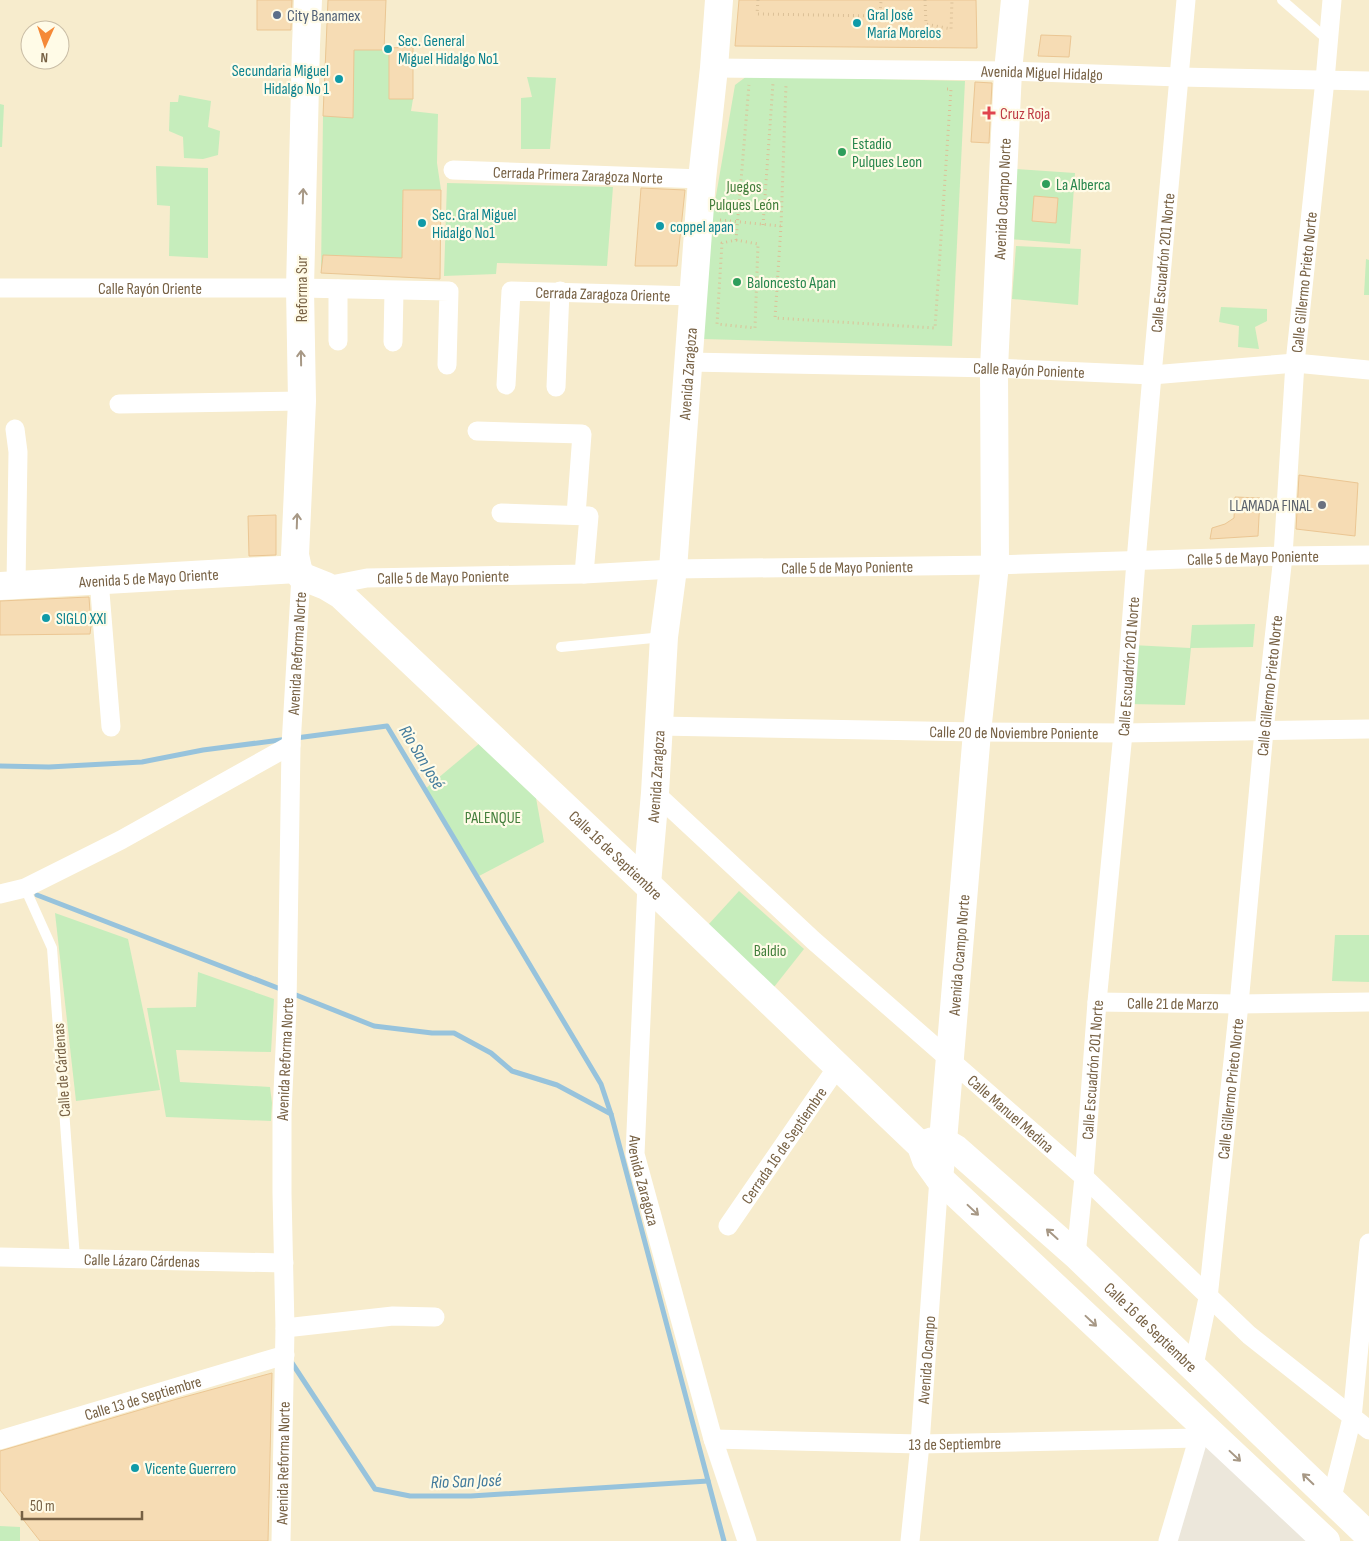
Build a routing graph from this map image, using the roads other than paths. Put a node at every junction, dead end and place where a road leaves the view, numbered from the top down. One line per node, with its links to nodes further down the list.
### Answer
1 (308, 0): 16 (main road, Reforma Sur, one-way to 1)
2 (719, 0): 8 (main road, Avenida Zaragoza)
3 (1015, 0): 9 (main road, Avenida Ocampo Norte)
4 (1186, 0): 10 (street, Calle Escuadrón 201 Norte)
5 (1282, 0): 7 (lane)
6 (1332, 0): 7 (street, Calle Gillermo Prieto Norte)
7 (1328, 40): 11 (street, Calle Gillermo Prieto Norte)
8 (714, 68): 9 (street, Avenida Miguel Hidalgo); 14 (main road, Avenida Zaragoza)
9 (1008, 71): 10 (street, Avenida Miguel Hidalgo); 26 (main road, Avenida Ocampo Norte)
10 (1179, 77): 11 (street, Avenida Miguel Hidalgo); 28 (street, Calle Escuadrón 201 Norte)
11 (1325, 80): 12 (street, Avenida Miguel Hidalgo); 24 (street, Calle Gillermo Prieto Norte)
12 (1369, 81)
13 (453, 170): 14 (street, Cerrada Primera Zaragoza Norte)
14 (702, 179): 20 (main road, Avenida Zaragoza)
15 (0, 288): 16 (street, Calle Rayón Oriente)
16 (300, 288): 17 (street, Calle Rayón Oriente); 31 (main road, Reforma Sur, one-way to 16)
17 (338, 289): 18 (street, Calle Rayón Oriente); 21 (street)
18 (394, 291): 22 (street); 25 (street, Calle Rayón Oriente)
19 (560, 291): 20 (street, Cerrada Zaragoza Oriente); 29 (street, Cerrada Zaragoza Oriente); 30 (street)
20 (694, 296): 23 (main road, Avenida Zaragoza)
21 (338, 341)
22 (393, 342)
23 (689, 362): 26 (street, Calle Rayón Poniente); 41 (main road, Avenida Zaragoza)
24 (1294, 364): 27 (street, Calle Rayón Poniente); 28 (street, Calle Rayón Poniente); 38 (street, Calle Gillermo Prieto Norte)
25 (447, 365)
26 (994, 368): 28 (street, Calle Rayón Poniente); 40 (main road)
27 (1369, 370)
28 (1152, 375): 39 (street, Calle Escuadrón 201 Norte)
29 (506, 385)
30 (556, 387)
31 (302, 401): 32 (street); 42 (main road, Reforma Sur, one-way to 31)
32 (118, 404)
33 (16, 428): 45 (street)
34 (477, 431): 36 (street)
35 (501, 513): 36 (street)
36 (576, 515): 43 (street)
37 (1369, 555): 38 (street, Calle 5 de Mayo Poniente)
38 (1283, 556): 39 (street, Calle 5 de Mayo Poniente); 52 (street, Calle Gillermo Prieto Norte)
39 (1136, 561): 40 (street, Calle 5 de Mayo Poniente); 54 (street, Calle Escuadrón 201 Norte)
40 (995, 565): 41 (street, Calle 5 de Mayo Poniente); 53 (main road)
41 (674, 570): 43 (street, Calle 5 de Mayo Poniente); 47 (main road, Avenida Zaragoza)
42 (300, 573): 44 (main road, Avenida 5 de Mayo Oriente); 46 (main road, Calle 16 de Septiembre); 55 (street, Avenida Reforma Norte)
43 (584, 574): 46 (street, Calle 5 de Mayo Poniente)
44 (99, 580): 45 (main road, Avenida 5 de Mayo Oriente); 50 (street)
45 (8, 585)
46 (326, 586): 57 (main road, Calle 16 de Septiembre)
47 (664, 637): 48 (lane); 49 (main road, Avenida Zaragoza)
48 (561, 647)
49 (659, 726): 53 (street, Calle 20 de Noviembre Poniente); 56 (main road, Avenida Zaragoza)
50 (111, 728)
51 (1369, 729): 52 (street, Calle 20 de Noviembre Poniente)
52 (1264, 731): 54 (street, Calle 20 de Noviembre Poniente); 62 (street, Calle Gillermo Prieto Norte)
53 (977, 732): 54 (street, Calle 20 de Noviembre Poniente); 63 (main road, Avenida Ocampo Norte)
54 (1123, 732): 60 (street, Calle Escuadrón 201 Norte)
55 (291, 745): 58 (street); 73 (street, Avenida Reforma Norte)
56 (656, 793): 57 (main road, Avenida Zaragoza); 63 (street, Calle Manuel Medina)
57 (648, 884): 64 (main road, Calle 16 de Septiembre); 82 (street, Avenida Zaragoza)
58 (25, 888): 59 (street); 72 (lane, Calle de Cárdenas)
59 (0, 894)
60 (1097, 1002): 62 (street, Calle 21 de Marzo); 66 (street, Calle Escuadrón 201 Norte)
61 (1369, 1002): 62 (street, Calle 21 de Marzo)
62 (1239, 1004): 74 (street, Calle Gillermo Prieto Norte)
63 (950, 1061): 65 (main road, Avenida Ocampo Norte); 66 (street, Calle Manuel Medina)
64 (838, 1066): 65 (main road, Calle 16 de Septiembre); 68 (street, Cerrada 16 de Septiembre)
65 (932, 1144): 67 (main road, Calle 16 de Septiembre); 70 (main road, Calle 16 de Septiembre, one-way to 65)
66 (1084, 1177): 70 (street, Calle Escuadrón 201 Norte); 74 (street, Calle Manuel Medina)
67 (939, 1178): 81 (main road, Calle 16 de Septiembre, one-way to 81); 84 (street, Avenida Ocampo)
68 (728, 1226)
69 (1369, 1243): 79 (street)
70 (1076, 1255): 78 (main road, Calle 16 de Septiembre)
71 (0, 1257): 72 (street, Calle Lázaro Cárdenas)
72 (75, 1258): 73 (street, Calle Lázaro Cárdenas)
73 (284, 1263): 76 (street, Avenida Reforma Norte)
74 (1208, 1298): 78 (street, Calle Gillermo Prieto Norte); 79 (street, Calle Manuel Medina)
75 (435, 1317): 76 (street)
76 (285, 1328): 77 (street, Avenida Reforma Norte)
77 (285, 1355): 83 (street, Calle 13 de Septiembre); 87 (street, Avenida Reforma Norte)
78 (1193, 1370): 85 (main road, Calle 16 de Septiembre, one-way to 78)
79 (1352, 1418): 80 (street, Calle Manuel Medina); 85 (street)
80 (1369, 1430)
81 (1200, 1431): 84 (street, 13 de Septiembre); 90 (street); 91 (main road, Calle 16 de Septiembre, one-way to 91)
82 (713, 1439): 84 (street, 13 de Septiembre); 88 (street, Avenida Zaragoza)
83 (0, 1440)
84 (920, 1444): 89 (street, Avenida Ocampo)
85 (1331, 1501): 86 (main road, Calle 16 de Septiembre)
86 (1369, 1536)
87 (281, 1541)
88 (747, 1541)
89 (910, 1541)
90 (1168, 1541)
91 (1326, 1541)

